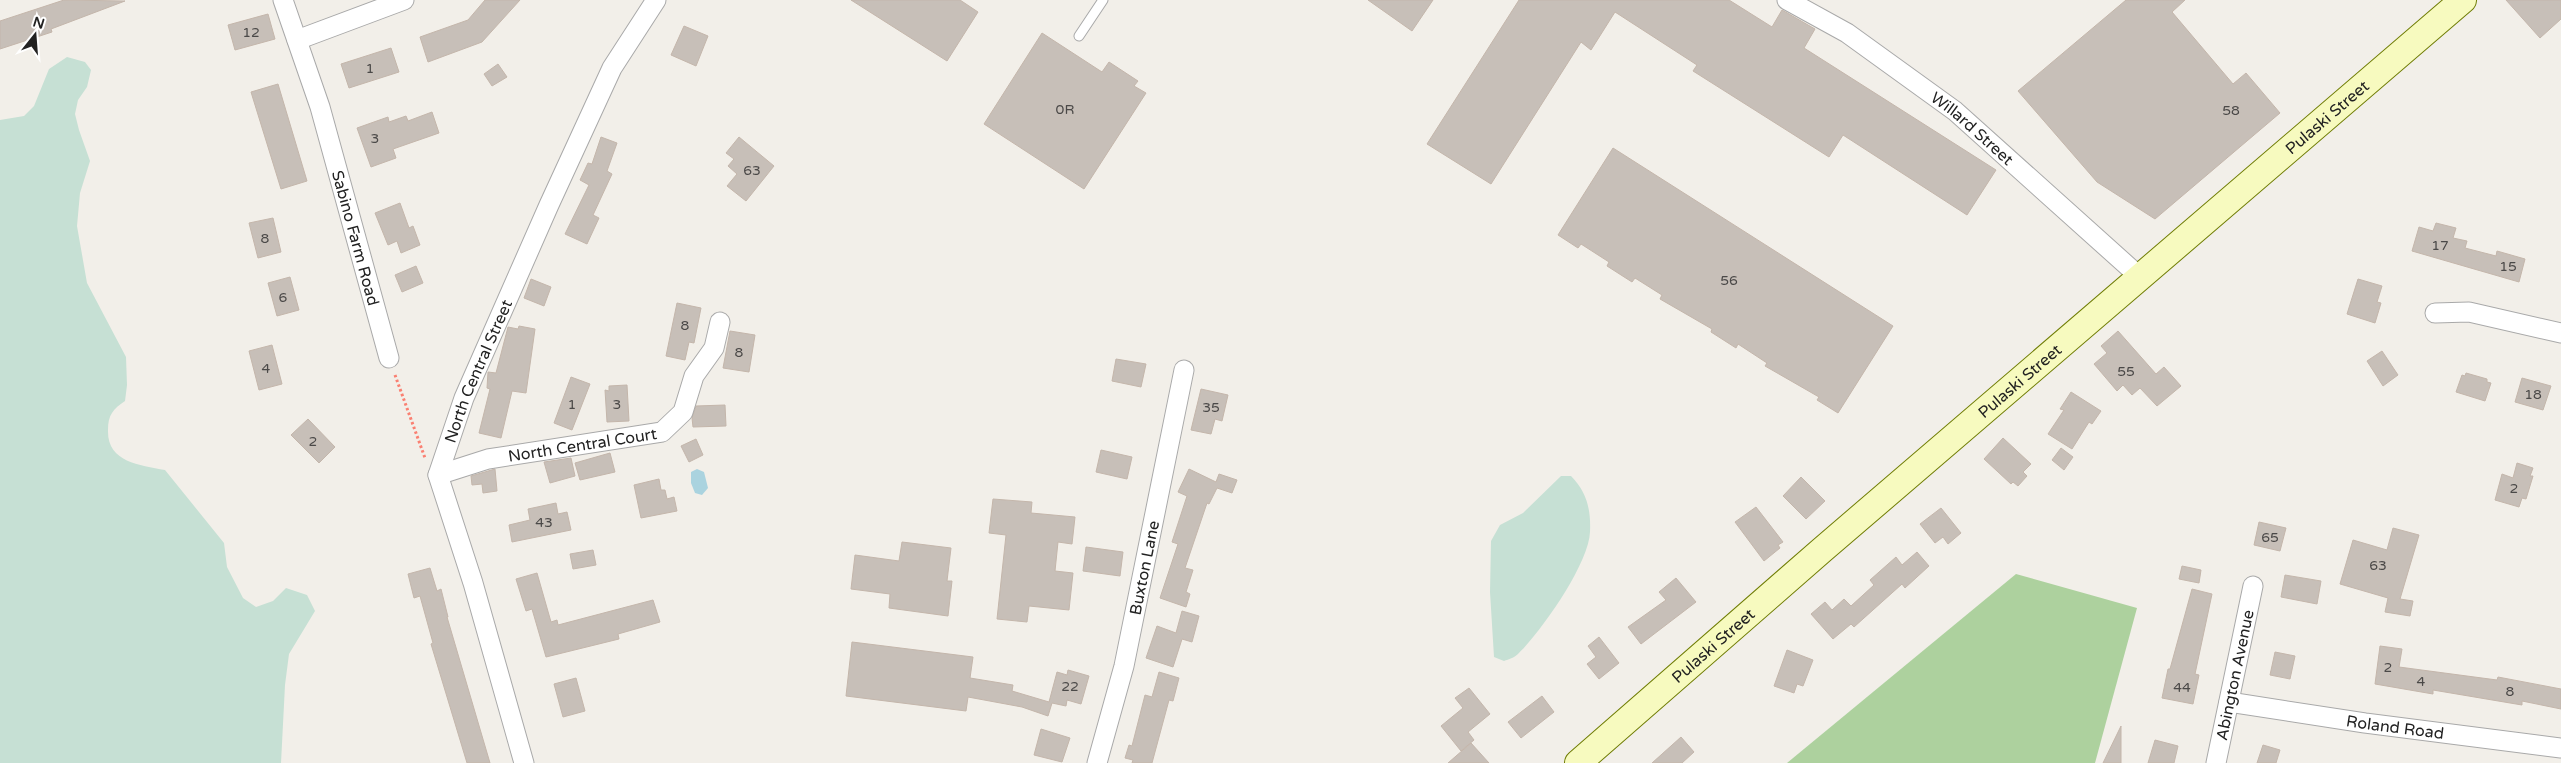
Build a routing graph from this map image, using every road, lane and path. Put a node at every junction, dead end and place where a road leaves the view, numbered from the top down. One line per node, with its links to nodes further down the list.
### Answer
1 (283, 0): 8 (street, Sabino Farm Road)
2 (404, 0): 8 (street)
3 (656, 0): 15 (street, North Central Street)
4 (1102, 0): 7 (lane)
5 (1787, 0): 9 (street, Willard Street)
6 (2463, 0): 9 (main road, Pulaski Street)
7 (1078, 36)
8 (297, 40): 13 (street, Sabino Farm Road)
9 (2141, 278): 21 (main road, Pulaski Street)
10 (2435, 313): 12 (street)
11 (720, 322): 15 (street, North Central Court)
12 (2561, 333)
13 (389, 358): 15 (path)
14 (1184, 370): 20 (street, Buxton Lane)
15 (432, 468): 19 (street)
16 (2253, 586): 17 (street, Abington Avenue)
17 (2229, 702): 18 (street, Roland Road); 22 (street, Abington Avenue)
18 (2561, 748)
19 (524, 763)
20 (1097, 763)
21 (1578, 763)
22 (2216, 763)

